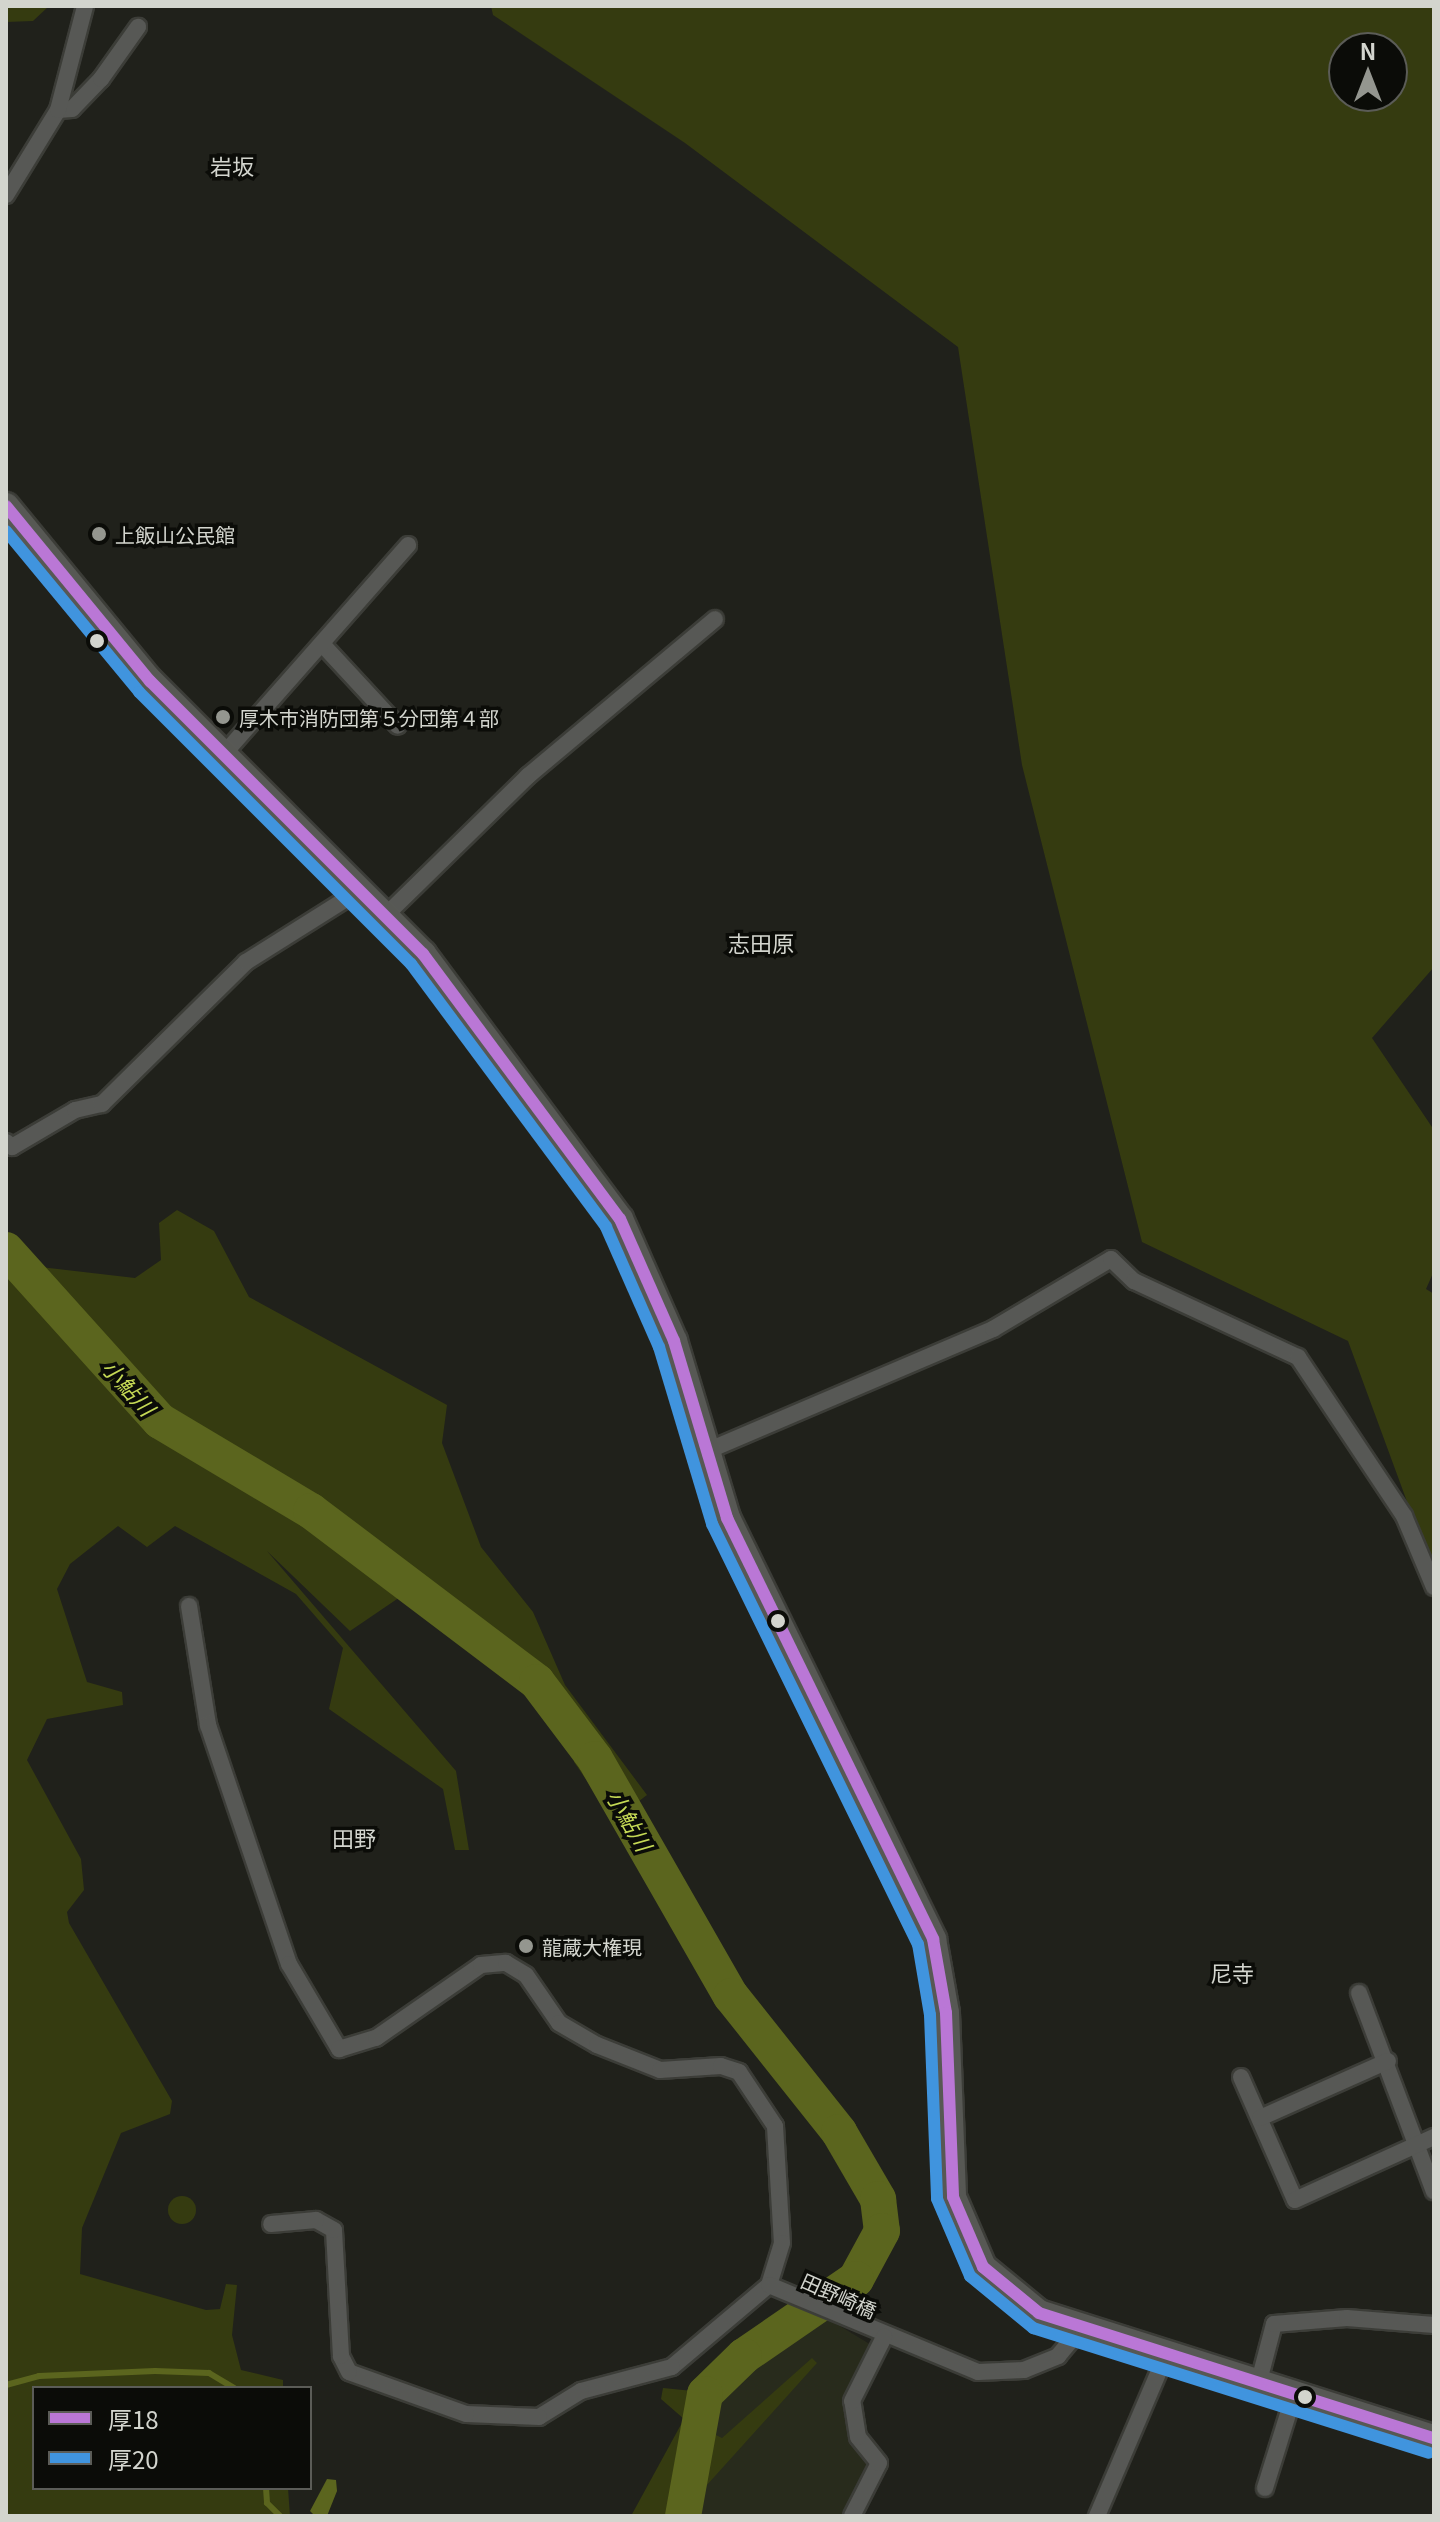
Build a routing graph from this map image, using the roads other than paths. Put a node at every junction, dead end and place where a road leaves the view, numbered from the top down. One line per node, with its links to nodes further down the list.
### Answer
1 (85, 6): 3 (street)
2 (138, 27): 3 (street)
3 (58, 110): 4 (street)
4 (6, 195)
5 (6, 506): 10 (main road)
6 (408, 545): 8 (street)
7 (715, 619): 12 (street)
8 (323, 645): 9 (street); 10 (street)
9 (398, 726)
10 (223, 755): 11 (main road)
11 (362, 889): 12 (main road); 13 (street)
12 (386, 915): 14 (main road)
13 (6, 1142)
14 (707, 1451): 15 (street); 26 (main road)
15 (1434, 1587)
16 (189, 1606): 24 (street)
17 (1359, 1993): 18 (street)
18 (1388, 2061): 20 (street); 21 (street)
19 (1241, 2077): 20 (street)
20 (1260, 2118): 21 (street)
21 (1427, 2140): 22 (street)
22 (1434, 2191)
23 (271, 2224): 24 (street)
24 (776, 2288): 27 (street, 田野崎橋)
25 (1434, 2325): 29 (street)
26 (1082, 2327): 27 (street, 田野崎橋); 28 (main road)
27 (882, 2336): 33 (street)
28 (1167, 2353): 29 (main road); 34 (street)
29 (1259, 2381): 30 (main road)
30 (1294, 2395): 31 (main road); 32 (street)
31 (1434, 2438)
32 (1265, 2488)
33 (852, 2516)
34 (1097, 2516)

